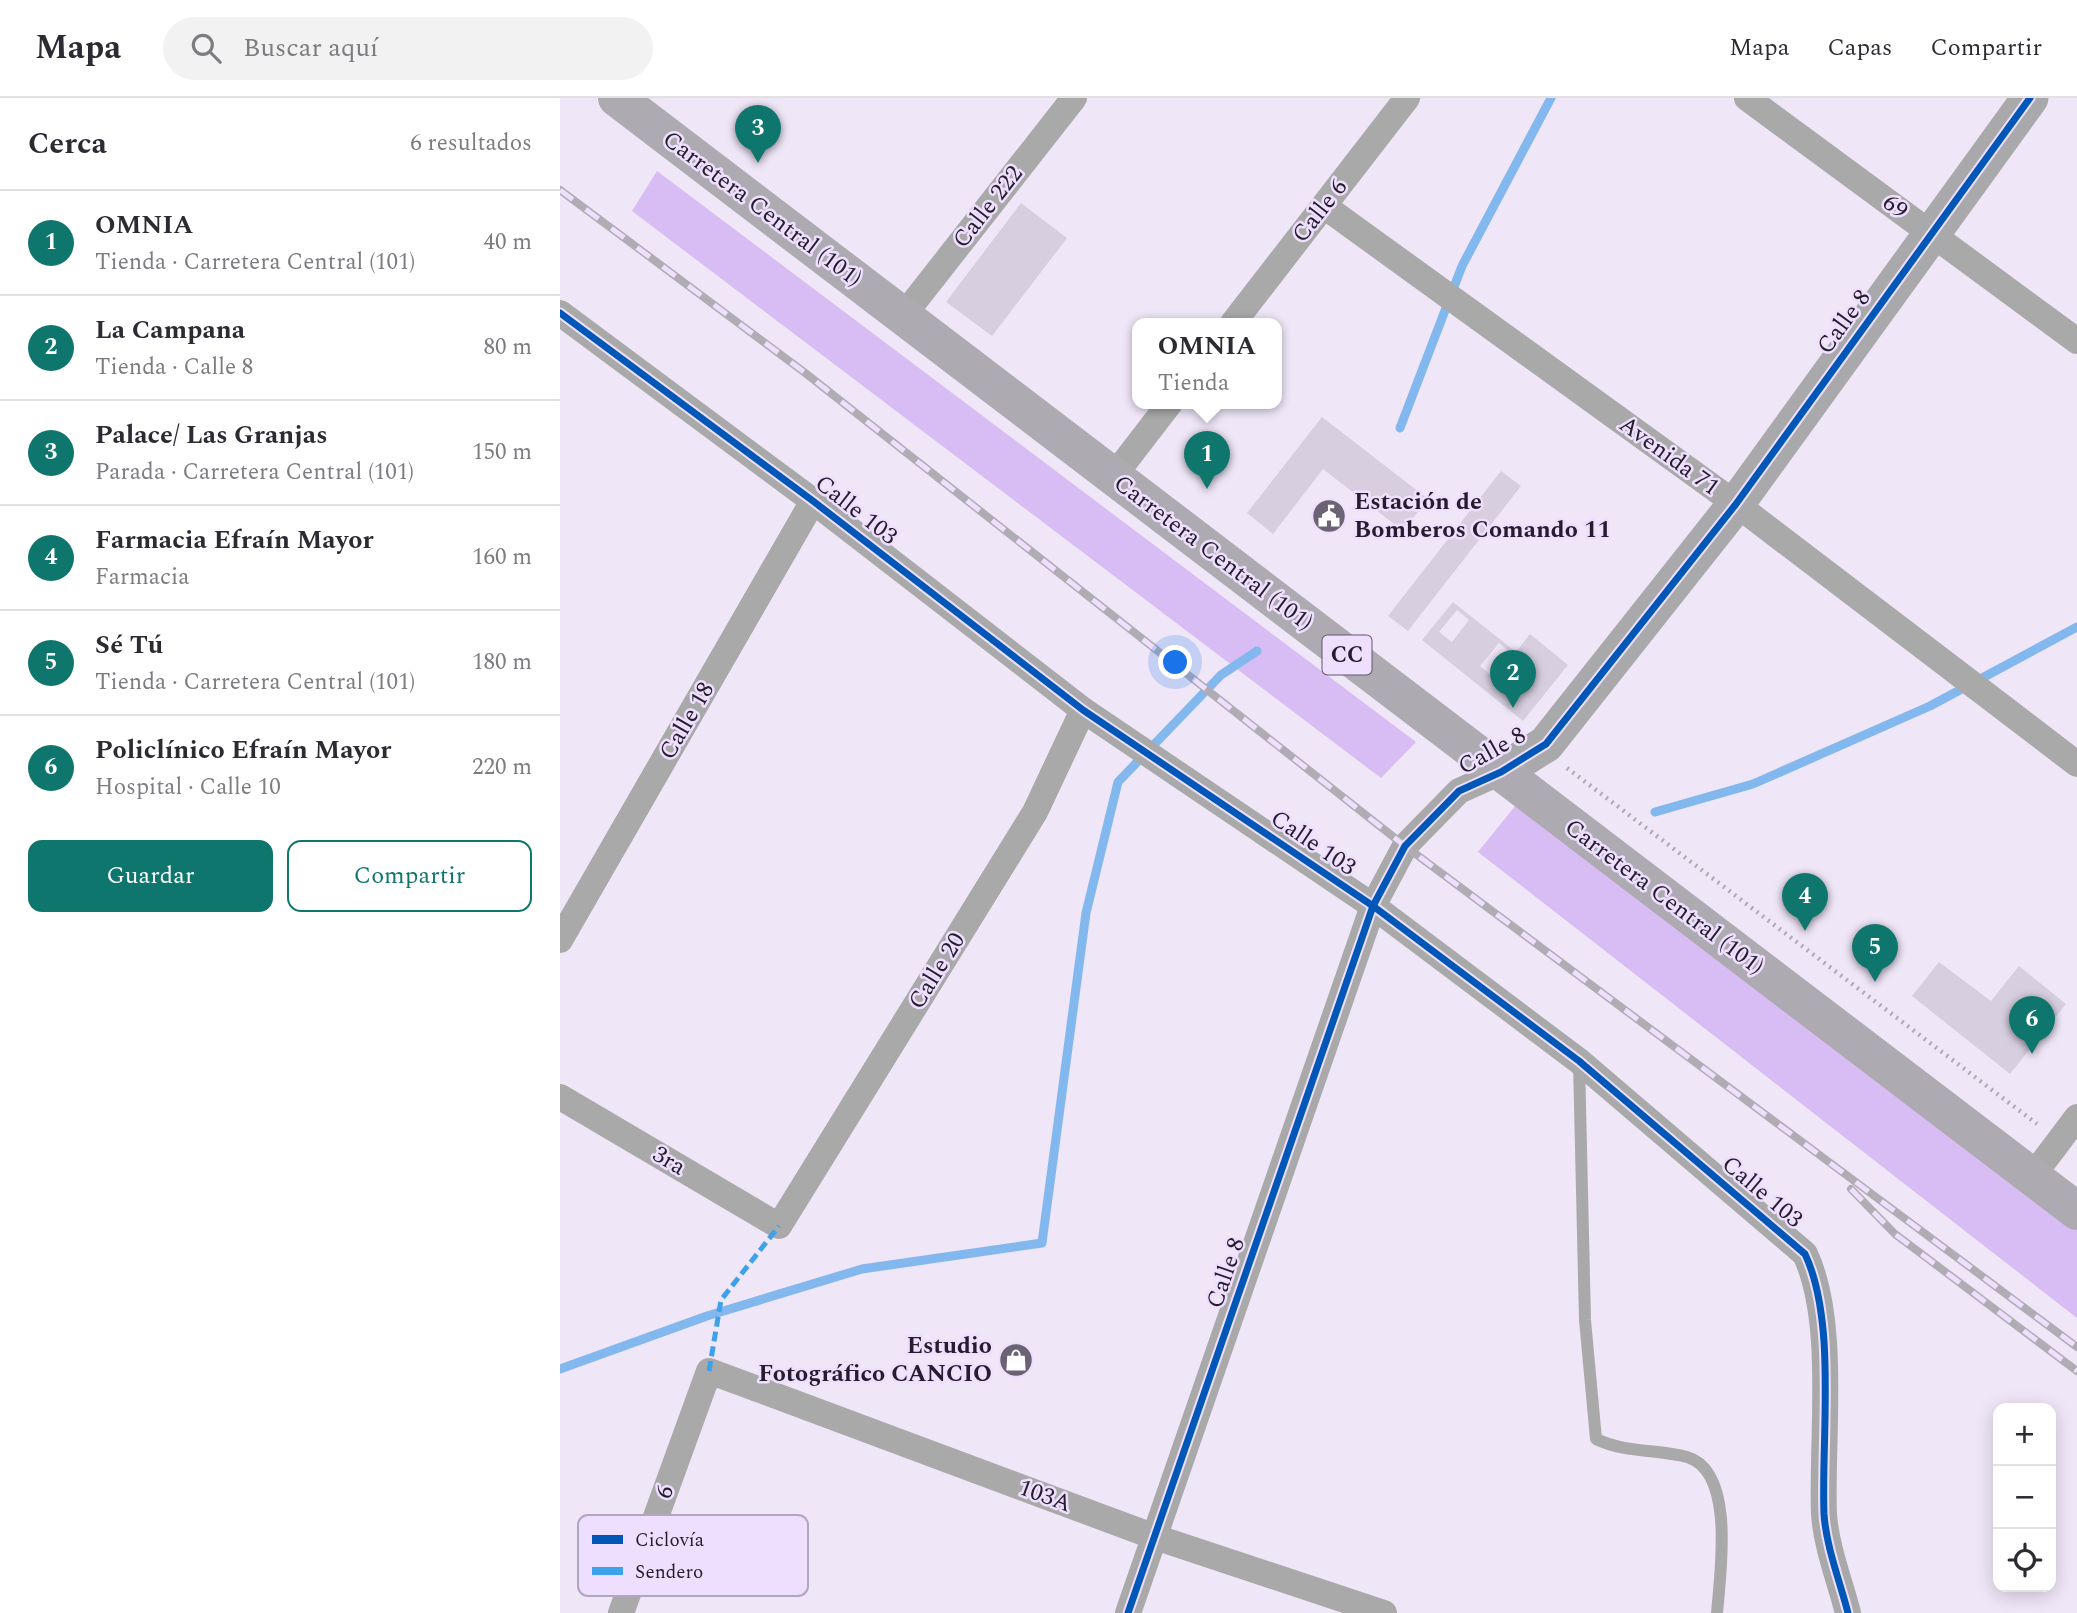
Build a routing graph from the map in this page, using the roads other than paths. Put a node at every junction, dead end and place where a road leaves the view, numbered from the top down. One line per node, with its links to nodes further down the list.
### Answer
1 (1074, 98): 9 (street, Calle 222)
2 (1407, 98): 6 (street, Calle 6)
3 (1747, 98): 7 (street, 69)
4 (2030, 98): 7 (street, Calle 8)
5 (635, 103): 9 (main road, Carretera Central (101) / CC)
6 (1324, 206): 10 (street, Calle 6); 15 (street, Avenida 71)
7 (1932, 234): 11 (street, 69); 15 (street, Calle 8)
8 (560, 313): 14 (street, Calle 103)
9 (903, 316): 13 (main road, Carretera Central (101) / CC)
10 (1237, 318)
11 (2077, 341)
12 (1165, 409): 13 (street)
13 (1113, 477): 18 (main road, Carretera Central (101) / CC)
14 (813, 501): 16 (street, Calle 103); 20 (street, Calle 18)
15 (1736, 504): 17 (street, Avenida 71); 18 (street, Calle 8)
16 (1083, 710): 19 (street, Calle 103); 26 (street, Calle 20)
17 (2077, 764)
18 (1501, 772): 19 (street, Calle 8); 24 (main road, Carretera Central (101) / CC)
19 (1373, 906): 21 (street, Calle 103); 29 (street, Calle 8)
20 (560, 940)
21 (1579, 1061): 34 (lane); 35 (street, Calle 103)
22 (560, 1097): 26 (street, 3ra)
23 (2077, 1117): 24 (street)
24 (2032, 1177): 25 (main road, Carretera Central (101) / CC)
25 (2077, 1211)
26 (779, 1226)
27 (709, 1371): 28 (street, 6); 29 (street, 103A)
28 (657, 1515)
29 (1155, 1537): 32 (street, Calle 8); 33 (street, 103A)
30 (627, 1596): 31 (street, 6)
31 (621, 1613)
32 (1128, 1613)
33 (1384, 1613)
34 (1717, 1613)
35 (1848, 1613)

